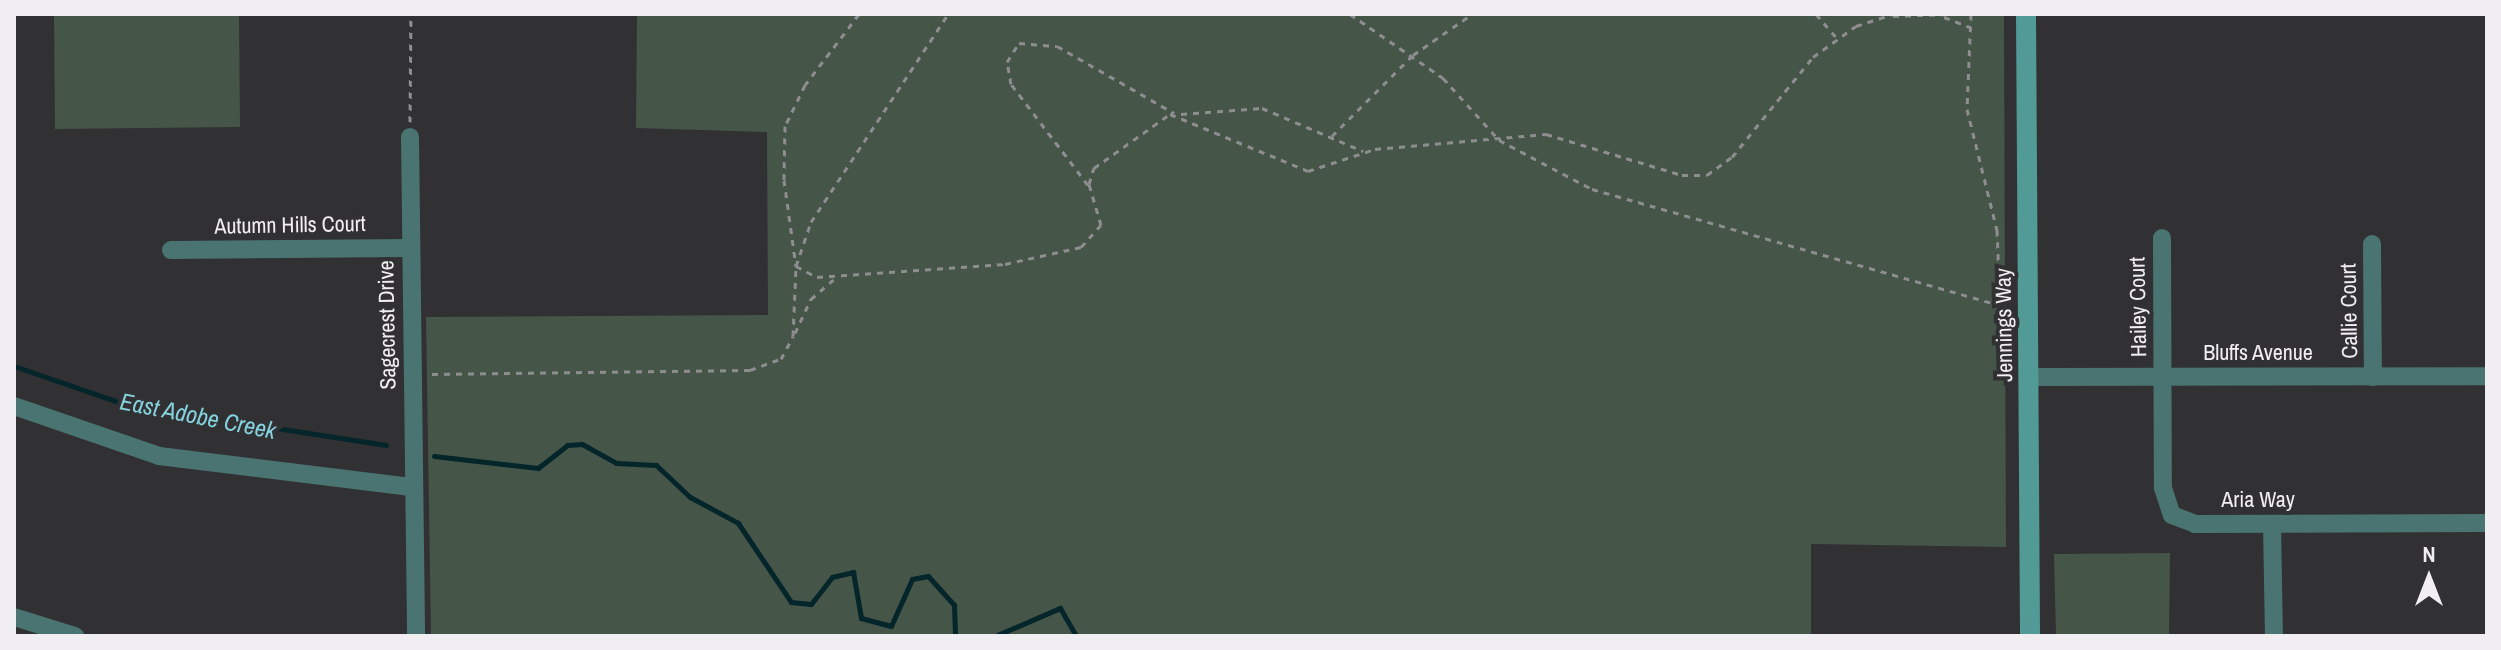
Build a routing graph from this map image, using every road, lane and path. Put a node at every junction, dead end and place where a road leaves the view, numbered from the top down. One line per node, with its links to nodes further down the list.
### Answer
1 (411, 14): 18 (path)
2 (859, 14): 25 (path)
3 (948, 14): 25 (path)
4 (1350, 14): 14 (path)
5 (1472, 14): 14 (path)
6 (1816, 14): 13 (path)
7 (1953, 14): 11 (path)
8 (1971, 14): 12 (path)
9 (2026, 14): 28 (street, Jennings Way)
10 (1890, 15): 11 (path); 13 (path)
11 (1944, 17): 12 (path)
12 (1970, 27): 27 (path)
13 (1837, 38): 17 (path)
14 (1413, 55): 16 (path); 17 (path)
15 (1176, 114): 16 (path); 19 (path); 20 (path); 20 (path)
16 (1332, 136): 19 (path)
17 (1495, 136): 19 (path); 27 (path)
18 (410, 137): 23 (street, Sagecrest Drive)
19 (1366, 151)
20 (1092, 192): 26 (path)
21 (2162, 238): 33 (street, Hailey Court)
22 (2372, 244): 34 (street, Callie Court)
23 (411, 248): 24 (street, Autumn Hills Court); 30 (street, Sagecrest Drive)
24 (171, 250)
25 (796, 266): 26 (path); 29 (path)
26 (835, 278): 29 (path)
27 (2000, 306): 28 (path)
28 (2028, 314): 32 (street, Jennings Way)
29 (793, 336): 30 (path)
30 (412, 375): 36 (street, Sagecrest Drive)
31 (2487, 376): 34 (street, Bluffs Avenue)
32 (2029, 377): 33 (street, Bluffs Avenue); 42 (street, Jennings Way)
33 (2163, 377): 34 (street, Bluffs Avenue); 38 (street, Aria Way)
34 (2373, 377)
35 (14, 406): 36 (street)
36 (413, 487): 41 (street, Sagecrest Drive)
37 (2487, 523): 38 (street, Aria Way)
38 (2272, 524): 43 (street)
39 (14, 617): 40 (street)
40 (75, 636)
41 (416, 636)
42 (2030, 636)
43 (2274, 636)

